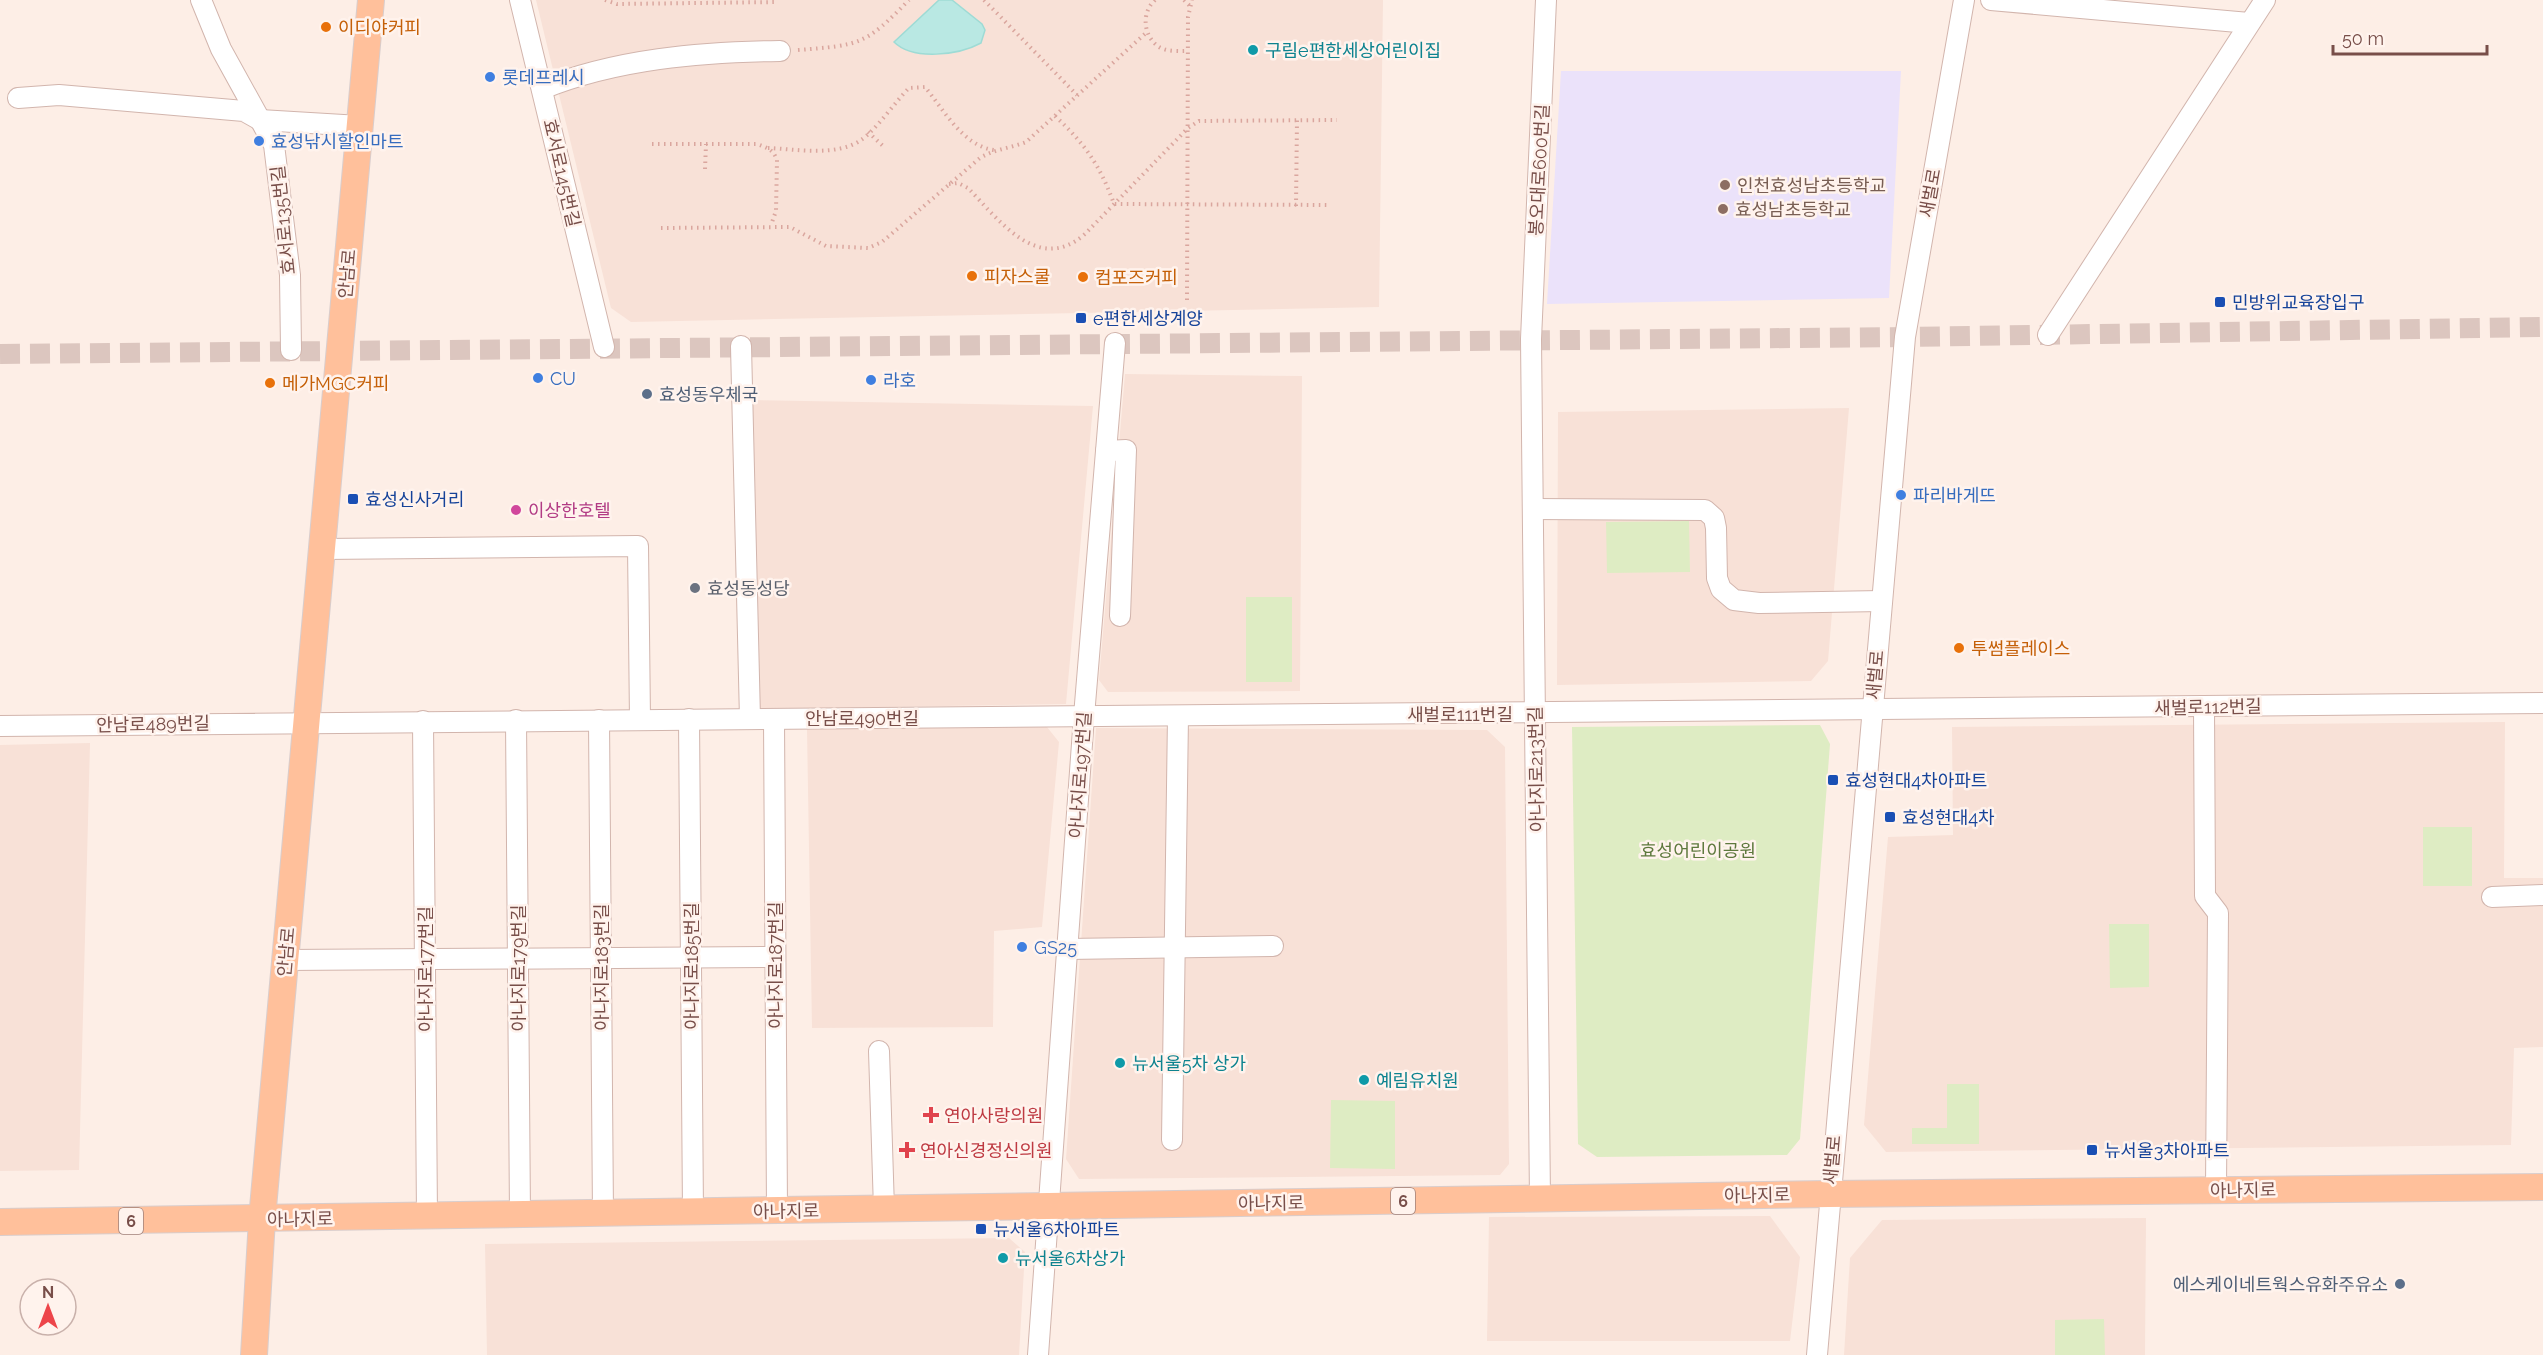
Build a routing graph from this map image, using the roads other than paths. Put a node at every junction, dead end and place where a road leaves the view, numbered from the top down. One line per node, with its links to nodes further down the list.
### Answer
1 (201, 0): 12 (street, 효서로135번길)
2 (371, 0): 13 (main road, 안남로)
3 (520, 0): 10 (street, 효서로145번길)
4 (1546, 0): 15 (street, 봉오대로600번길)
5 (1964, 0): 23 (street, 새벌로)
6 (1991, 0): 8 (street)
7 (2265, 0): 8 (street)
8 (2250, 23): 14 (street)
9 (780, 51): 10 (street)
10 (542, 89): 18 (street, 효서로145번길)
11 (18, 98): 12 (street)
12 (260, 120): 13 (street); 19 (street, 효서로135번길)
13 (360, 126): 22 (main road, 안남로)
14 (2048, 335)
15 (1531, 339): 21 (street, 아나지로213번길)
16 (1115, 343): 20 (street, 아나지로197번길)
17 (741, 346): 32 (street)
18 (604, 347)
19 (291, 350)
20 (1106, 451): 24 (street); 29 (street, 아나지로197번길)
21 (1533, 509): 23 (street); 28 (street, 아나지로213번길)
22 (322, 549): 36 (street); 38 (main road, 안남로)
23 (1882, 601): 27 (street, 새벌로)
24 (1120, 616)
25 (2543, 703): 26 (street, 새벌로112번길)
26 (2204, 707): 27 (street, 새벌로112번길); 54 (street)
27 (1872, 711): 28 (street, 새벌로111번길); 55 (street, 새벌로)
28 (1535, 713): 30 (street, 새벌로111번길); 56 (street, 아나지로213번길)
29 (1084, 716): 30 (street, 새벌로111번길); 33 (street, 안남로490번길); 43 (street, 아나지로197번길)
30 (1178, 716): 44 (street)
31 (689, 719): 32 (street, 안남로490번길); 36 (street, 안남로490번길); 45 (street, 아나지로185번길)
32 (750, 719): 33 (street, 안남로490번길)
33 (774, 719): 46 (street, 아나지로187번길)
34 (516, 720): 35 (street, 안남로490번길); 37 (street, 안남로490번길); 49 (street, 아나지로179번길)
35 (599, 720): 36 (street, 안남로490번길); 47 (street, 아나지로183번길)
36 (640, 720)
37 (423, 721): 38 (street, 안남로490번길); 48 (street, 아나지로177번길)
38 (306, 722): 39 (street, 안남로489번길); 50 (main road, 안남로)
39 (0, 726)
40 (2543, 895): 41 (street)
41 (2492, 897)
42 (1273, 946): 44 (street)
43 (1067, 949): 44 (street); 57 (street, 아나지로197번길)
44 (1175, 949): 52 (street)
45 (691, 957): 46 (street); 47 (street); 60 (street, 아나지로185번길)
46 (775, 957): 59 (street, 아나지로187번길)
47 (601, 958): 49 (street); 61 (street, 아나지로183번길)
48 (425, 959): 49 (street); 50 (street); 63 (street, 아나지로177번길)
49 (518, 959): 62 (street, 아나지로179번길)
50 (285, 960): 64 (main road, 안남로)
51 (879, 1052): 58 (street)
52 (1172, 1140)
53 (2543, 1187): 54 (main road, 아나지로 / 6)
54 (2216, 1191): 55 (main road, 아나지로 / 6)
55 (1829, 1194): 56 (main road, 아나지로 / 6); 68 (street, 새벌로)
56 (1540, 1199): 57 (main road, 아나지로 / 6)
57 (1049, 1207): 58 (main road, 아나지로 / 6); 67 (street, 아나지로197번길)
58 (884, 1209): 59 (main road, 아나지로 / 6)
59 (777, 1211): 60 (main road, 아나지로 / 6)
60 (693, 1212): 61 (main road, 아나지로 / 6)
61 (603, 1214): 62 (main road, 아나지로 / 6)
62 (520, 1215): 63 (main road, 아나지로 / 6)
63 (427, 1217): 64 (main road, 아나지로 / 6)
64 (262, 1219): 65 (main road, 아나지로 / 6); 66 (main road, 안남로)
65 (0, 1222)
66 (254, 1355)
67 (1038, 1355)
68 (1817, 1355)

